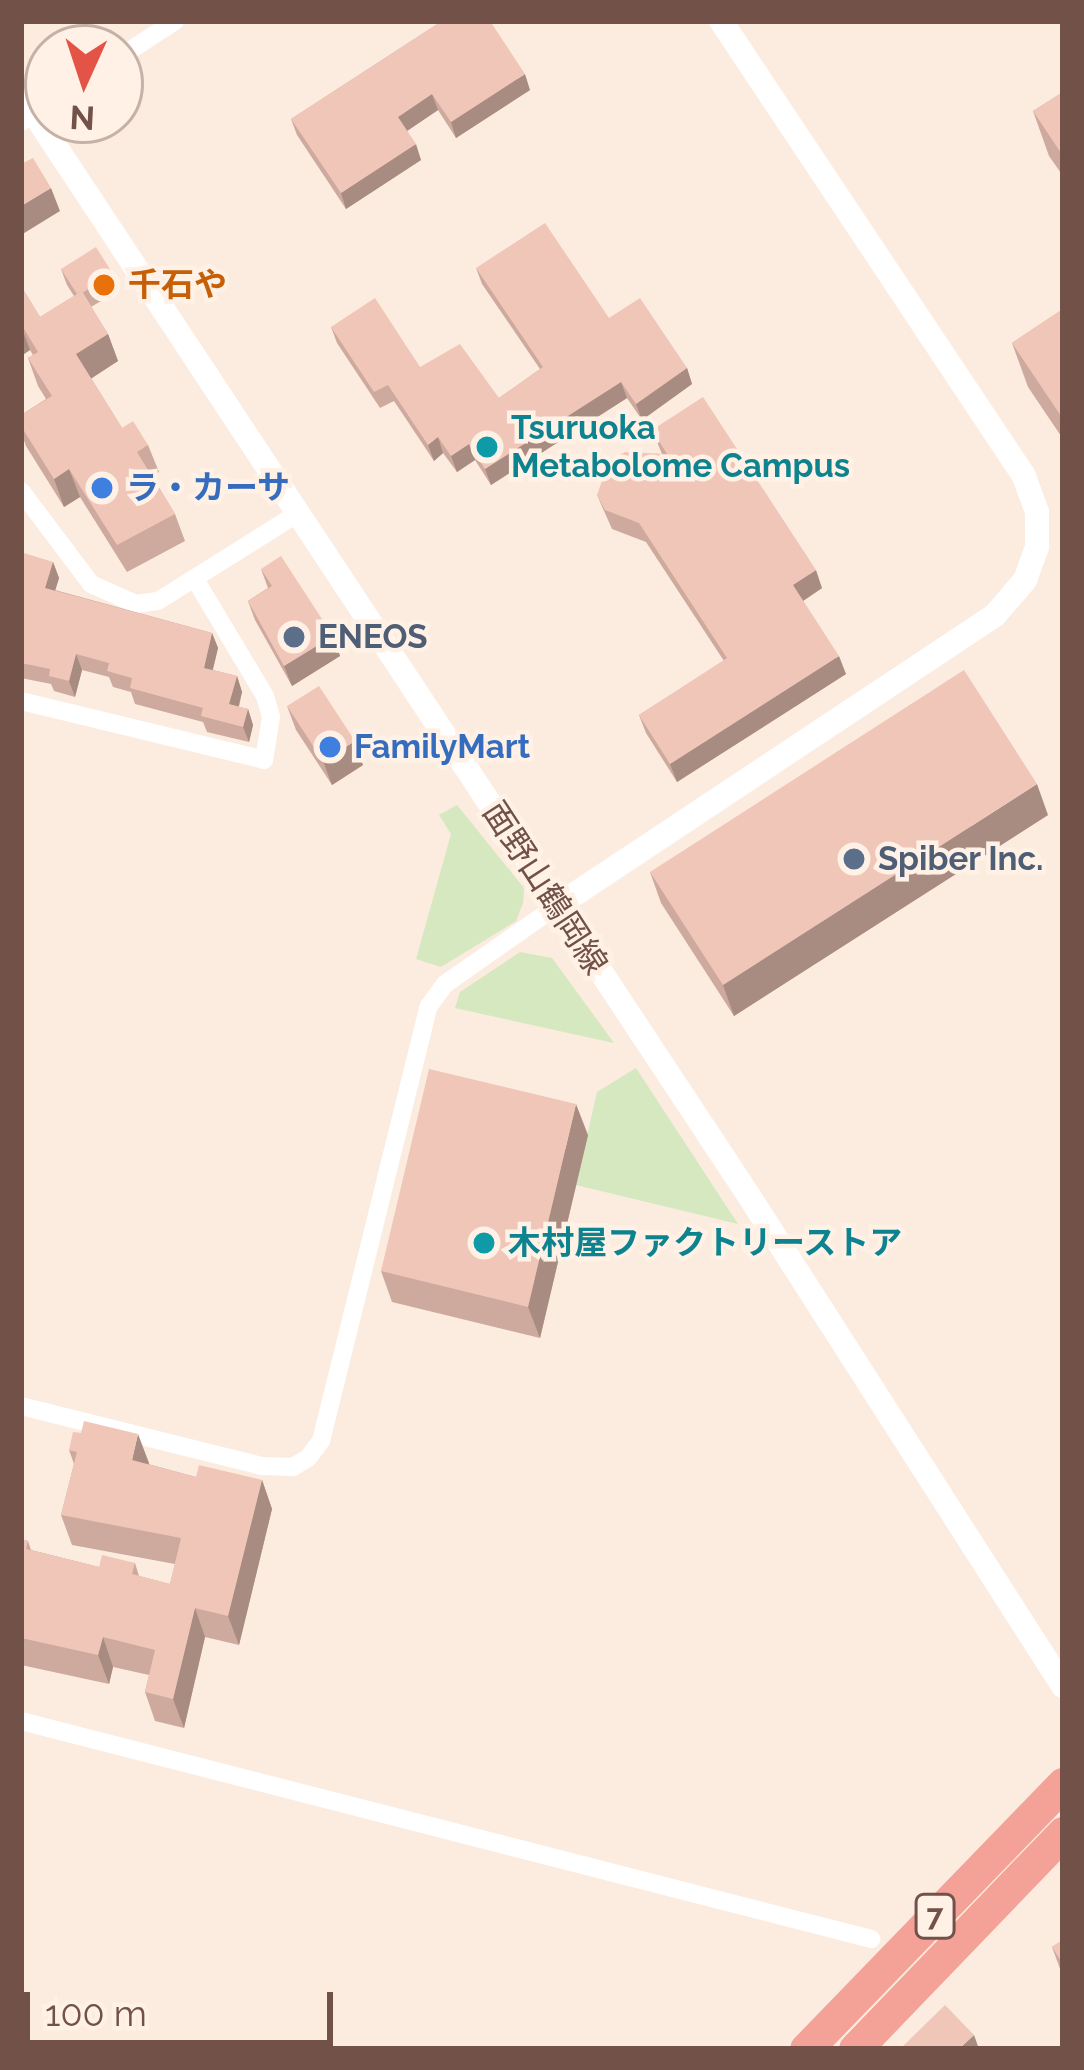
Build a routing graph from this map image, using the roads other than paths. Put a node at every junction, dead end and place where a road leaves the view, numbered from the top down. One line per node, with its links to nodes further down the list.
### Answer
1 (175, 21): 3 (street)
2 (721, 21): 9 (main road)
3 (144, 41)
4 (55, 144): 6 (main road, 面野山鶴岡線)
5 (21, 491): 7 (street)
6 (300, 512): 7 (street); 9 (main road, 面野山鶴岡線)
7 (195, 579): 8 (street)
8 (21, 701)
9 (556, 906): 10 (street); 11 (main road, 面野山鶴岡線)
10 (21, 1406)
11 (1063, 1686)
12 (21, 1721): 15 (street)
13 (1063, 1784): 16 (highway, 7)
14 (1063, 1833): 17 (highway, 7)
15 (871, 1939)
16 (806, 2049)
17 (854, 2049)

